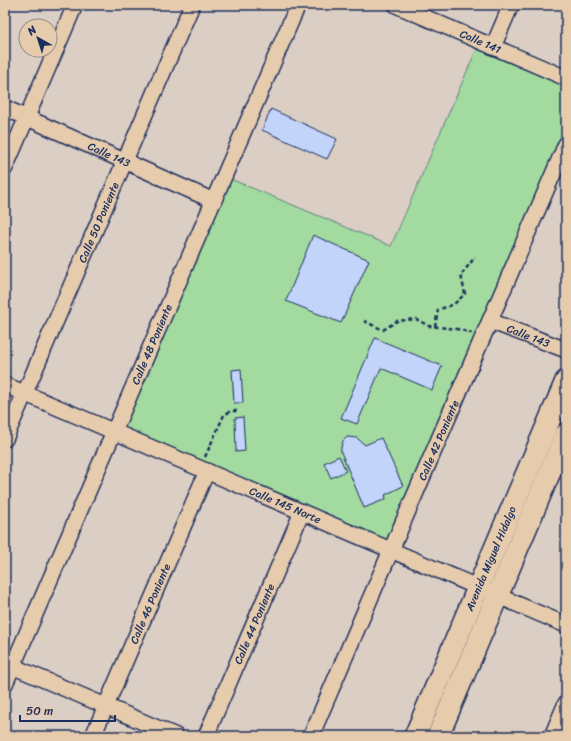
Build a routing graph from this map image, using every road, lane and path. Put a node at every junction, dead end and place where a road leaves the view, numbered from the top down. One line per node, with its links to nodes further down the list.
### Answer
1 (75, 5): 9 (street)
2 (192, 5): 11 (street, Calle 50 Poniente)
3 (298, 5): 13 (street, Calle 48 Poniente)
4 (511, 5): 6 (street)
5 (402, 6): 6 (street, Calle 141)
6 (493, 47): 7 (street, Calle 141)
7 (566, 78)
8 (5, 108): 9 (street, Calle 143)
9 (27, 117): 11 (street, Calle 143); 12 (street)
10 (566, 144): 16 (street, Calle 42 Poniente)
11 (124, 162): 13 (street, Calle 143); 22 (street, Calle 50 Poniente)
12 (5, 168)
13 (214, 201): 24 (street, Calle 48 Poniente)
14 (475, 257): 17 (path)
15 (364, 321): 17 (path)
16 (490, 321): 18 (street, Calle 42 Poniente); 19 (street, Calle 143)
17 (435, 327): 18 (path)
18 (484, 336): 29 (street, Calle 42 Poniente)
19 (566, 350)
20 (566, 381): 30 (main road, Avenida Miguel Hidalgo)
21 (5, 385): 22 (street, Calle 145 Norte)
22 (25, 393): 24 (street, Calle 145 Norte); 26 (street, Calle 50 Poniente)
23 (238, 411): 27 (path)
24 (114, 432): 27 (street, Calle 145 Norte); 33 (street, Calle 48 Poniente)
25 (566, 434): 31 (main road, Avenida Miguel Hidalgo)
26 (5, 439)
27 (203, 470): 28 (street, Calle 145 Norte); 36 (street, Calle 46 Poniente)
28 (302, 512): 29 (street, Calle 145 Norte); 39 (street, Calle 44 Poniente)
29 (391, 550): 30 (street, Calle 145 Norte); 40 (street, Calle 42 Poniente)
30 (478, 588): 31 (street, Calle 145 Norte); 41 (main road, Avenida Miguel Hidalgo)
31 (497, 596): 32 (street, Calle 145 Norte); 42 (main road, Avenida Miguel Hidalgo)
32 (566, 625)
33 (9, 665): 34 (street, Calle 48 Poniente); 36 (street)
34 (5, 684)
35 (566, 703): 43 (street)
36 (106, 706): 37 (street, Calle 46 Poniente); 38 (street)
37 (93, 736)
38 (176, 736)
39 (206, 736)
40 (311, 736)
41 (415, 736)
42 (438, 736)
43 (552, 736)

